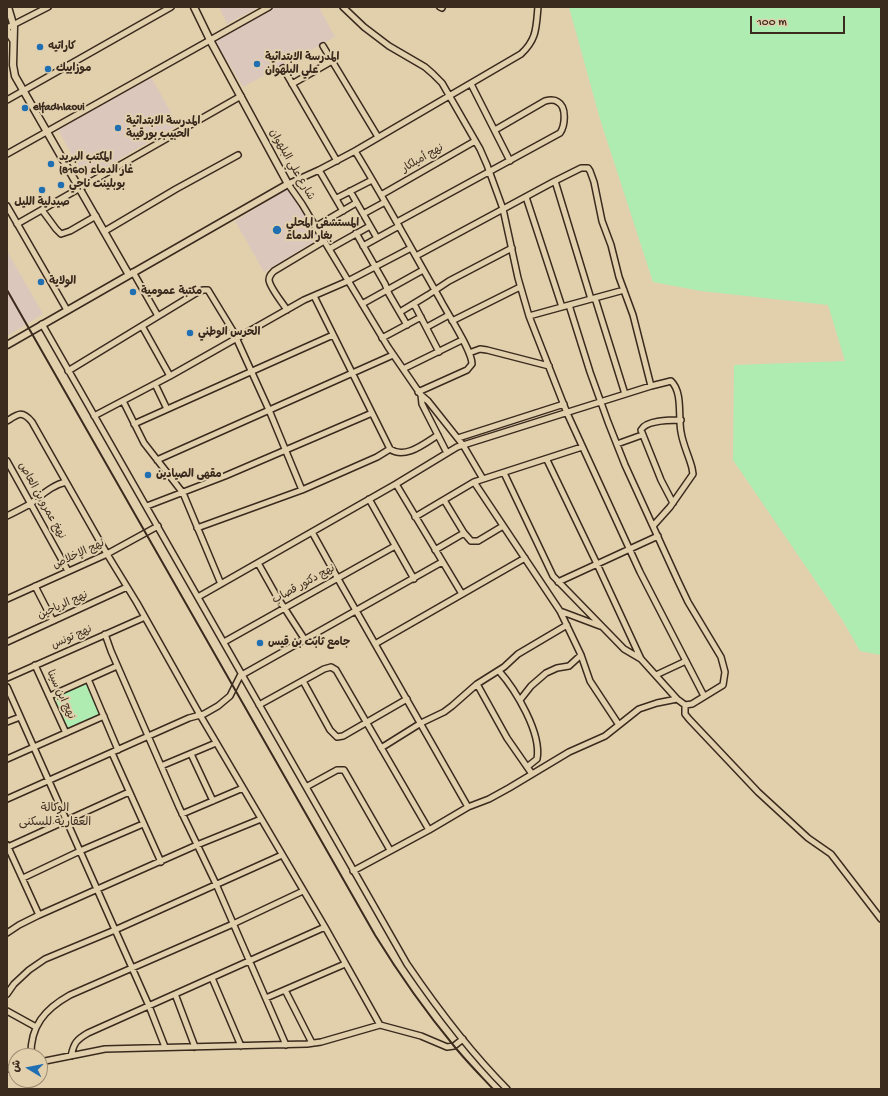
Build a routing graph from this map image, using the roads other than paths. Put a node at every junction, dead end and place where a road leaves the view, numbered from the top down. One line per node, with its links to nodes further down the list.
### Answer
1 (8, 7): 8 (street)
2 (48, 7): 8 (street)
3 (171, 7): 18 (street)
4 (194, 7): 11 (street, شارع علي البلهوان)
5 (269, 7): 11 (street)
6 (343, 7): 20 (street)
7 (538, 7): 17 (street)
8 (13, 24): 9 (street); 10 (street)
9 (7, 29): 10 (street)
10 (13, 40): 14 (street)
11 (210, 40): 19 (street, شارع علي البلهوان); 23 (street)
12 (323, 46): 13 (street)
13 (332, 61): 16 (street); 24 (street)
14 (10, 67): 18 (street)
15 (283, 68): 16 (street)
16 (292, 84): 29 (street)
17 (471, 84): 20 (street); 22 (street)
18 (23, 90): 21 (street); 23 (street)
19 (241, 96): 35 (street, شارع علي البلهوان); 36 (street)
20 (450, 96): 24 (street); 25 (street)
21 (7, 100)
22 (495, 130): 30 (street); 30 (street)
23 (47, 132): 27 (street); 36 (street)
24 (378, 136): 26 (street)
25 (475, 141): 32 (street); 38 (street, نهج أميلكار)
26 (355, 151): 29 (street); 33 (street)
27 (7, 154)
28 (238, 155): 53 (street)
29 (337, 161): 31 (street)
30 (510, 161): 32 (street)
31 (319, 170): 35 (street); 40 (street)
32 (490, 173): 44 (street); 50 (street)
33 (372, 180): 37 (street); 38 (street)
34 (555, 181): 39 (street); 68 (street); 71 (street)
35 (288, 184): 52 (street, شارع علي البلهوان); 64 (street)
36 (79, 188): 45 (street); 48 (street)
37 (350, 192): 40 (street); 42 (street)
38 (381, 195): 41 (street)
39 (526, 197): 44 (street); 75 (street)
40 (336, 198): 46 (street)
41 (385, 202): 47 (street); 50 (street)
42 (356, 203): 46 (street); 47 (street)
43 (7, 206): 49 (street)
44 (503, 209): 59 (street); 61 (street)
45 (42, 210): 48 (street); 49 (street)
46 (343, 211): 52 (street)
47 (363, 214): 51 (street)
48 (96, 216): 53 (street)
49 (17, 224): 76 (street)
50 (398, 224): 55 (street); 58 (street)
51 (370, 226): 54 (street); 55 (street)
52 (315, 227): 56 (street, شارع علي البلهوان)
53 (105, 231): 64 (street)
54 (356, 233): 57 (street); 60 (street)
55 (377, 238): 57 (street)
56 (324, 241): 60 (street, شارع علي البلهوان); 77 (street)
57 (363, 246): 62 (street)
58 (412, 248): 61 (street); 62 (street)
59 (512, 248): 66 (street); 69 (street)
60 (329, 249): 65 (street, شارع علي البلهوان)
61 (416, 256): 63 (street)
62 (375, 268): 65 (street); 67 (street)
63 (423, 270): 67 (street); 69 (street)
64 (131, 274): 76 (street); 80 (street)
65 (348, 281): 70 (street); 72 (street, شارع علي البلهوان)
66 (520, 287): 81 (street); 83 (street)
67 (387, 290): 72 (street); 78 (street)
68 (624, 290): 71 (street); 103 (street)
69 (435, 291): 73 (street); 79 (street)
70 (314, 296): 77 (street); 88 (street)
71 (593, 298): 74 (street); 105 (street)
72 (362, 304): 89 (street, شارع علي البلهوان)
73 (414, 304): 78 (street); 82 (street)
74 (569, 305): 75 (street); 107 (street)
75 (562, 307): 81 (street)
76 (67, 310): 84 (street)
77 (287, 310): 90 (street)
78 (400, 312): 85 (street)
79 (448, 315): 83 (street); 87 (street)
80 (158, 316): 86 (street); 90 (street)
81 (529, 316): 96 (street)
82 (421, 317): 85 (street); 87 (street)
83 (452, 321): 91 (street)
84 (42, 324): 92 (street); 98 (street)
85 (407, 325): 89 (street)
86 (142, 326): 98 (street); 101 (street)
87 (427, 327): 93 (street)
88 (333, 334): 99 (street); 100 (street)
89 (382, 338): 95 (street, شارع علي البلهوان)
90 (236, 339): 99 (street); 101 (street)
91 (462, 340): 93 (street); 94 (street)
92 (7, 344)
93 (439, 352): 97 (street)
94 (469, 353): 96 (street); 104 (street)
95 (393, 355): 97 (street, شارع علي البلهوان); 100 (street)
96 (548, 366): 108 (street)
97 (403, 369): 104 (street, شارع علي البلهوان)
98 (68, 371): 113 (street)
99 (252, 372): 109 (street); 110 (street)
100 (353, 374): 110 (street); 111 (street)
101 (170, 376): 102 (street)
102 (155, 384): 106 (street); 109 (street)
103 (651, 386): 105 (street); 114 (street)
104 (419, 394): 117 (street); 119 (street, شارع علي البلهوان)
105 (625, 394): 107 (street)
106 (123, 401): 113 (street); 116 (street)
107 (600, 403): 112 (street); 120 (street)
108 (564, 404): 112 (street); 119 (street)
109 (167, 409): 116 (street)
110 (269, 410): 124 (street); 126 (street)
111 (372, 413): 123 (street); 124 (street)
112 (567, 413): 121 (street); 122 (street)
113 (94, 416): 140 (street)
114 (681, 420): 118 (street); 139 (street)
115 (7, 421): 131 (street)
116 (134, 424): 126 (street)
117 (438, 435): 123 (street); 125 (street)
118 (642, 436): 120 (street); 139 (street)
119 (458, 438): 121 (street, شارع علي البلهوان)
120 (617, 444): 145 (street)
121 (463, 445): 125 (street); 130 (street, شارع علي البلهوان)
122 (582, 447): 127 (street); 151 (street)
123 (390, 449): 134 (street)
124 (285, 450): 134 (street); 135 (street)
125 (447, 453): 133 (street)
126 (157, 460): 135 (street)
127 (546, 460): 129 (street); 157 (street)
128 (7, 461): 138 (street, نهخ عمرو بن العاص)
129 (504, 473): 130 (street); 161 (street)
130 (483, 479): 132 (street)
131 (66, 482): 138 (street); 153 (street)
132 (474, 482): 137 (street); 144 (street)
133 (396, 484): 136 (street); 142 (street)
134 (302, 490): 146 (street)
135 (183, 493): 140 (street); 146 (street)
136 (369, 499): 147 (street); 150 (street)
137 (444, 500): 142 (street); 148 (street)
138 (31, 503): 141 (street); 158 (street, نهخ عمرو بن العاص)
139 (673, 503): 145 (street)
140 (147, 506): 143 (street)
141 (7, 516)
142 (415, 517): 152 (street)
143 (158, 526): 153 (street, نهج الإخلاص); 166 (street)
144 (503, 526): 148 (street); 154 (street)
145 (653, 526): 149 (street)
146 (197, 528): 162 (street)
147 (312, 532): 155 (street); 159 (street)
148 (464, 533): 152 (street)
149 (658, 536): 151 (street); 194 (street)
150 (395, 546): 159 (street, نهج دكتور قصاب); 160 (street)
151 (630, 549): 157 (street); 182 (street)
152 (435, 550): 156 (street)
153 (106, 554): 158 (street, نهج الإخلاص); 164 (street)
154 (525, 558): 165 (street); 170 (street)
155 (258, 562): 162 (street); 168 (street)
156 (442, 562): 160 (street); 165 (street)
157 (597, 564): 161 (street); 181 (street)
158 (68, 571): 163 (street, نهج الإخلاص)
159 (338, 579): 168 (street, نهج دكتور قصاب); 169 (street)
160 (414, 579): 169 (street)
161 (558, 582): 174 (street)
162 (221, 584): 166 (street)
163 (35, 586): 167 (street, نهج الإخلاص); 172 (street)
164 (128, 587): 171 (street); 172 (street, نهج الرياحين)
165 (462, 594): 179 (street)
166 (198, 597): 178 (street)
167 (7, 599)
168 (285, 608): 176 (street); 178 (street, نهج دكتور قصاب)
169 (356, 611): 176 (street); 179 (street)
170 (560, 611): 173 (street); 174 (street)
171 (145, 616): 175 (street, نهج تونس); 200 (street)
172 (53, 621): 177 (street, نهج الرياحين)
173 (567, 626): 180 (street); 185 (street)
174 (603, 628): 181 (street)
175 (105, 634): 183 (street, نهج تونس); 184 (street)
176 (305, 640): 186 (street)
177 (7, 642)
178 (224, 642): 186 (street)
179 (375, 644): 195 (street)
180 (582, 655): 197 (street); 206 (street)
181 (641, 659): 187 (street)
182 (686, 661): 187 (street); 194 (street)
183 (35, 665): 188 (street, نهج تونس); 193 (street, نهج ابن سينا)
184 (117, 666): 189 (street); 208 (street)
185 (499, 670): 191 (street); 197 (street)
186 (242, 675): 198 (street); 200 (street)
187 (656, 675): 196 (street)
188 (7, 678)
189 (88, 679): 193 (street); 201 (street)
190 (303, 681): 198 (street); 204 (street); 204 (street)
191 (477, 684): 205 (street); 217 (street)
192 (7, 687): 202 (street)
193 (50, 696): 207 (street, نهج ابن سينا)
194 (704, 696): 199 (street)
195 (407, 699): 204 (street); 205 (street)
196 (677, 699): 199 (street); 206 (street)
197 (520, 700): 217 (street)
198 (259, 705): 220 (street)
199 (685, 705): 243 (street)
200 (200, 715): 208 (street); 209 (street)
201 (104, 716): 207 (street); 212 (street)
202 (20, 717): 203 (street); 210 (street)
203 (7, 722)
204 (366, 723): 211 (street)
205 (421, 724): 211 (street); 225 (street)
206 (619, 725): 218 (street)
207 (66, 733): 210 (street)
208 (149, 736): 212 (street); 216 (street)
209 (216, 743): 214 (street); 221 (street)
210 (34, 747): 215 (street); 219 (street)
211 (381, 748): 230 (street)
212 (118, 750): 213 (street)
213 (112, 753): 219 (street); 222 (street)
214 (191, 754): 216 (street); 224 (street)
215 (7, 759)
216 (161, 766): 226 (street)
217 (527, 767): 218 (street)
218 (532, 774): 225 (street)
219 (48, 780): 223 (street); 228 (street)
220 (306, 787): 233 (street); 237 (street)
221 (243, 788): 224 (street); 227 (street)
222 (129, 792): 228 (street); 229 (street)
223 (7, 799)
224 (213, 801): 226 (street)
225 (468, 807): 230 (street)
226 (182, 814): 231 (street)
227 (261, 819): 231 (street); 235 (street)
228 (67, 820): 232 (street); 234 (street)
229 (144, 824): 234 (street); 236 (street)
230 (429, 830): 233 (street)
231 (197, 845): 236 (street); 239 (street)
232 (7, 846): 238 (street)
233 (390, 850): 237 (street)
234 (80, 851): 238 (street); 240 (street)
235 (282, 855): 239 (street); 241 (street)
236 (161, 862): 240 (street)
237 (353, 871): 260 (street)
238 (23, 878): 242 (street)
239 (216, 884): 244 (street); 246 (street)
240 (97, 889): 242 (street); 246 (street)
241 (303, 891): 244 (street); 245 (street)
242 (39, 915): 247 (street)
243 (881, 920)
244 (233, 924): 248 (street); 250 (street)
245 (325, 927): 248 (street); 249 (street)
246 (115, 930): 250 (street); 253 (street)
247 (7, 933)
248 (250, 961): 251 (street); 255 (street)
249 (345, 964): 252 (street); 258 (street)
250 (132, 967): 256 (street); 259 (street)
251 (212, 978): 254 (street); 263 (street)
252 (285, 990): 255 (street); 261 (street)
253 (7, 994)
254 (175, 994): 256 (street); 265 (street)
255 (266, 998): 262 (street)
256 (149, 1006): 264 (street); 267 (street)
257 (7, 1011): 259 (street)
258 (380, 1025): 260 (street); 261 (street)
259 (36, 1027): 266 (street)
260 (463, 1039): 269 (street)
261 (312, 1043): 262 (street)
262 (286, 1045): 263 (street)
263 (241, 1046): 265 (street)
264 (165, 1047): 265 (street); 267 (street)
265 (195, 1047)
266 (31, 1048)
267 (71, 1056): 268 (street)
268 (48, 1060)
269 (507, 1089)

